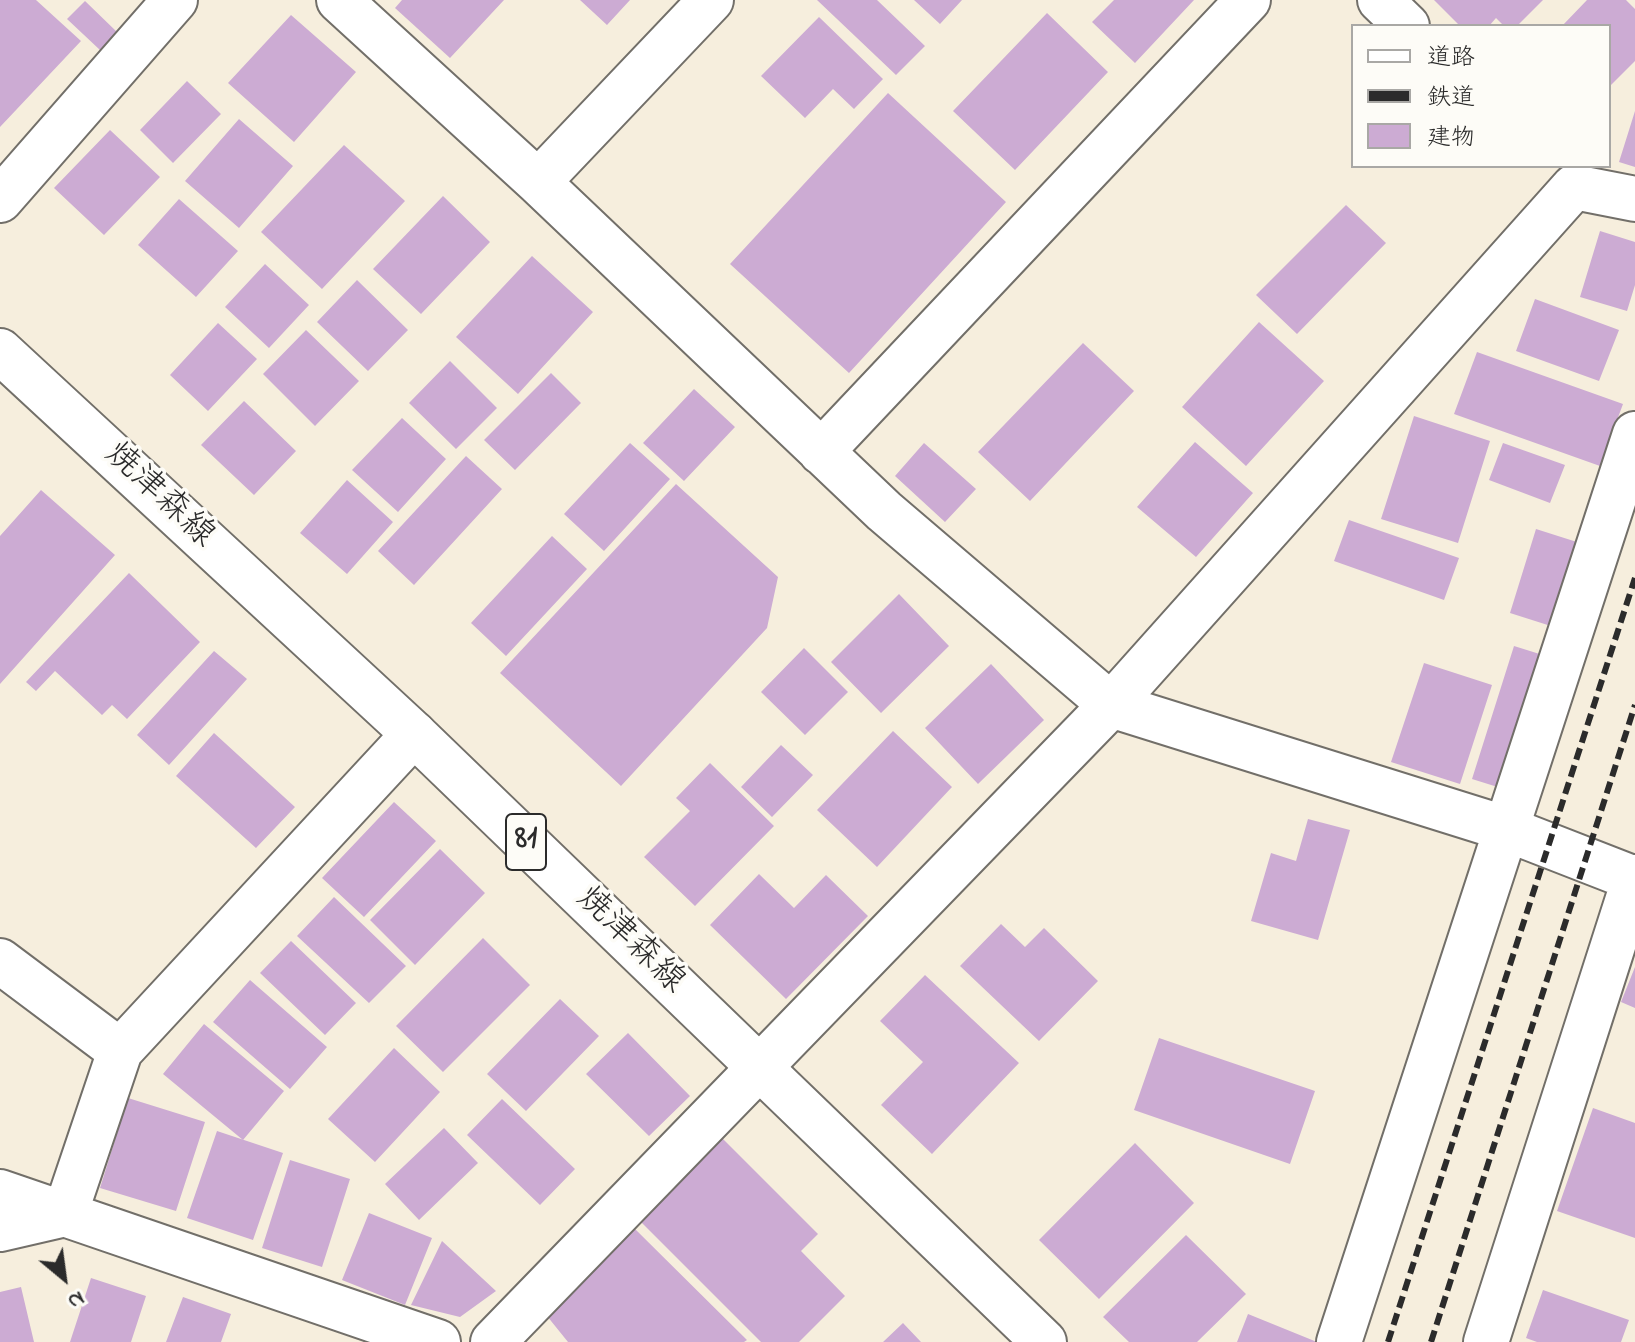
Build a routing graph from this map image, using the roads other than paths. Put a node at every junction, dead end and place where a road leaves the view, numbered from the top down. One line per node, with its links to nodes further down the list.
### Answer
1 (175, 0): 10 (street)
2 (339, 0): 8 (street)
3 (711, 0): 8 (street)
4 (1248, 0): 13 (street)
5 (1380, 0): 6 (street)
6 (1405, 24)
7 (1563, 177): 9 (street); 14 (street)
8 (538, 182): 13 (street)
9 (1635, 199)
10 (0, 200)
11 (0, 351): 15 (street, 焼津森線 / 81)
12 (1635, 434): 16 (street)
13 (821, 452): 14 (street)
14 (1111, 705): 16 (street); 20 (street)
15 (414, 734): 19 (street); 20 (street, 焼津森線 / 81)
16 (1504, 828): 17 (street); 27 (street)
17 (1635, 878): 28 (street)
18 (0, 961): 19 (street)
19 (120, 1051): 22 (street)
20 (759, 1067): 25 (street); 26 (street, 焼津森線 / 81)
21 (0, 1192): 22 (street)
22 (65, 1214): 23 (street); 24 (street)
23 (0, 1229)
24 (438, 1342)
25 (493, 1342)
26 (1044, 1342)
27 (1339, 1342)
28 (1486, 1342)

